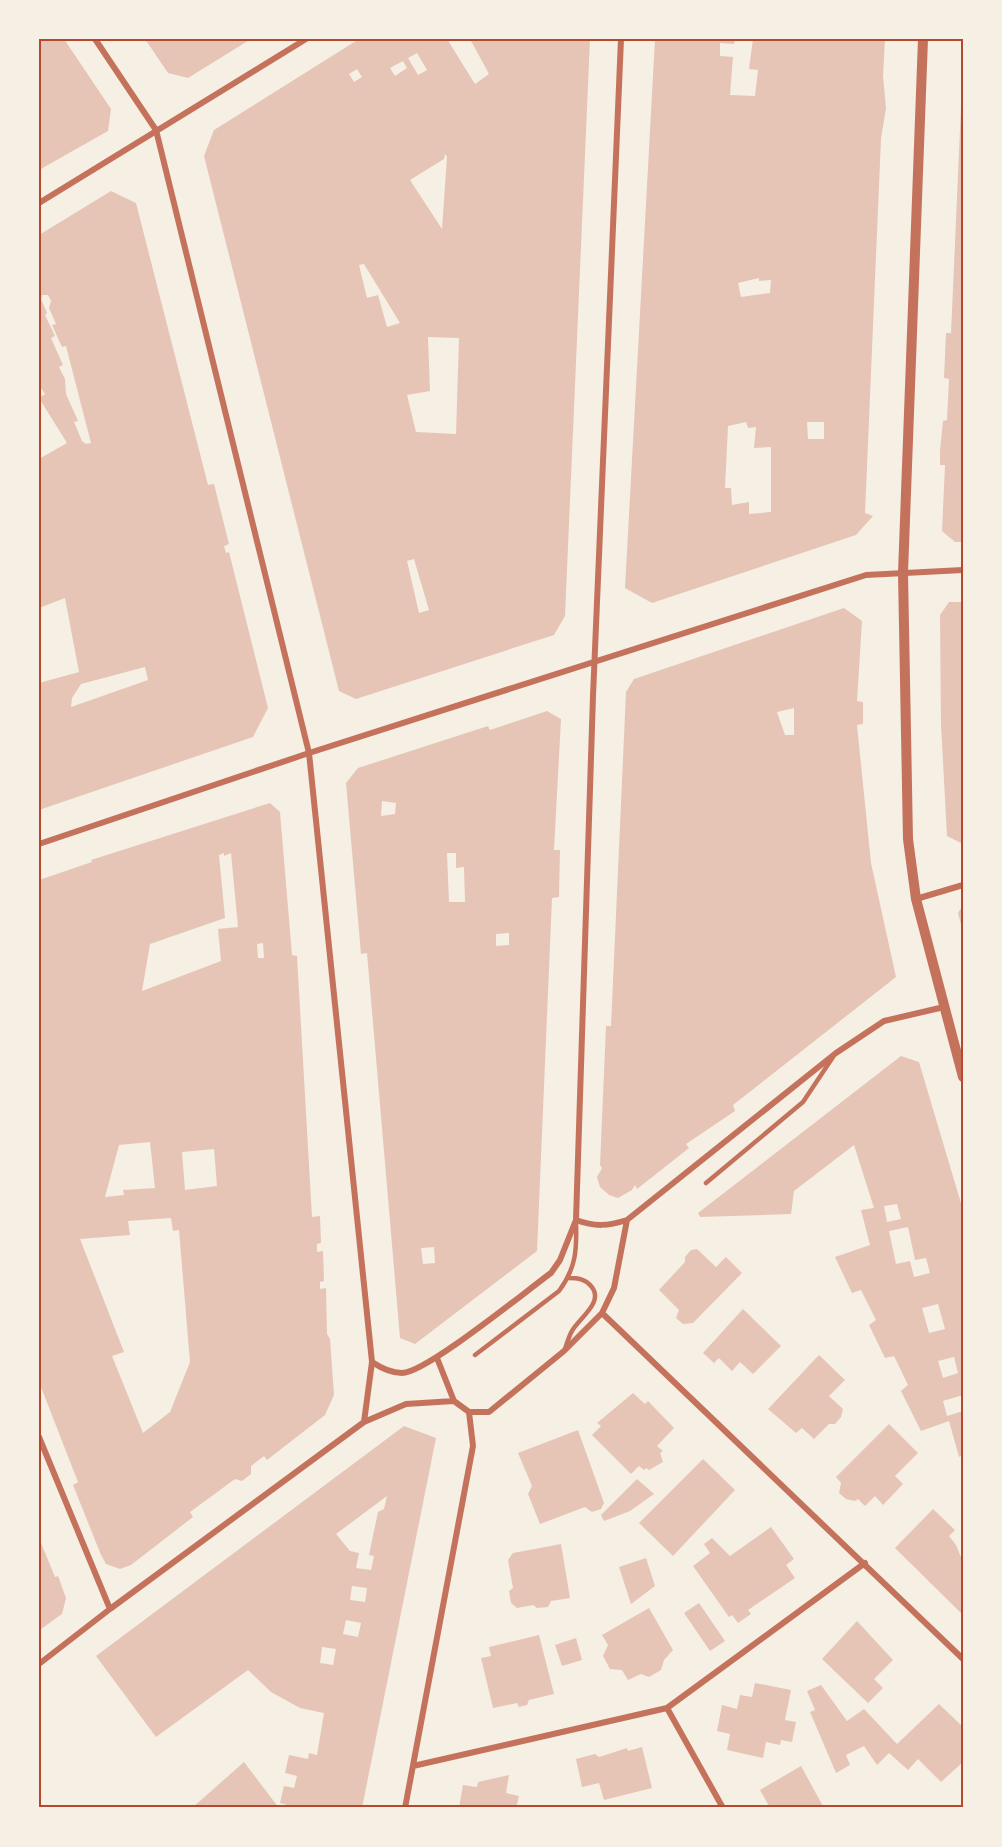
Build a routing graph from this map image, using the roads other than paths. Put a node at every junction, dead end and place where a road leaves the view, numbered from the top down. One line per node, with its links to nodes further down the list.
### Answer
1 (95, 39): 5 (street)
2 (306, 39): 5 (street)
3 (621, 39): 9 (street)
4 (923, 39): 8 (street)
5 (156, 130): 6 (street); 10 (street)
6 (39, 203)
7 (963, 570): 8 (street)
8 (903, 573): 9 (street); 13 (street)
9 (595, 663): 10 (street); 18 (street)
10 (309, 753): 11 (street); 25 (street)
11 (39, 844)
12 (963, 885): 13 (street)
13 (916, 899): 14 (street)
14 (944, 1007): 15 (street); 16 (street)
15 (836, 1053): 17 (lane); 19 (street)
16 (963, 1077)
17 (706, 1183)
18 (576, 1220): 19 (street); 20 (lane); 24 (street)
19 (627, 1220): 21 (street)
20 (569, 1278): 22 (lane); 23 (lane)
21 (602, 1313): 22 (street); 30 (street)
22 (564, 1352): 27 (street)
23 (476, 1355)
24 (437, 1358): 25 (street); 26 (street)
25 (372, 1362): 28 (street)
26 (454, 1401): 27 (street); 28 (street)
27 (469, 1412): 35 (street)
28 (364, 1422): 31 (street)
29 (39, 1437): 31 (street)
30 (865, 1563): 32 (street); 34 (street)
31 (110, 1609): 33 (street)
32 (963, 1659)
33 (39, 1664)
34 (667, 1708): 35 (street); 37 (street)
35 (413, 1766): 36 (street)
36 (405, 1808)
37 (723, 1808)

